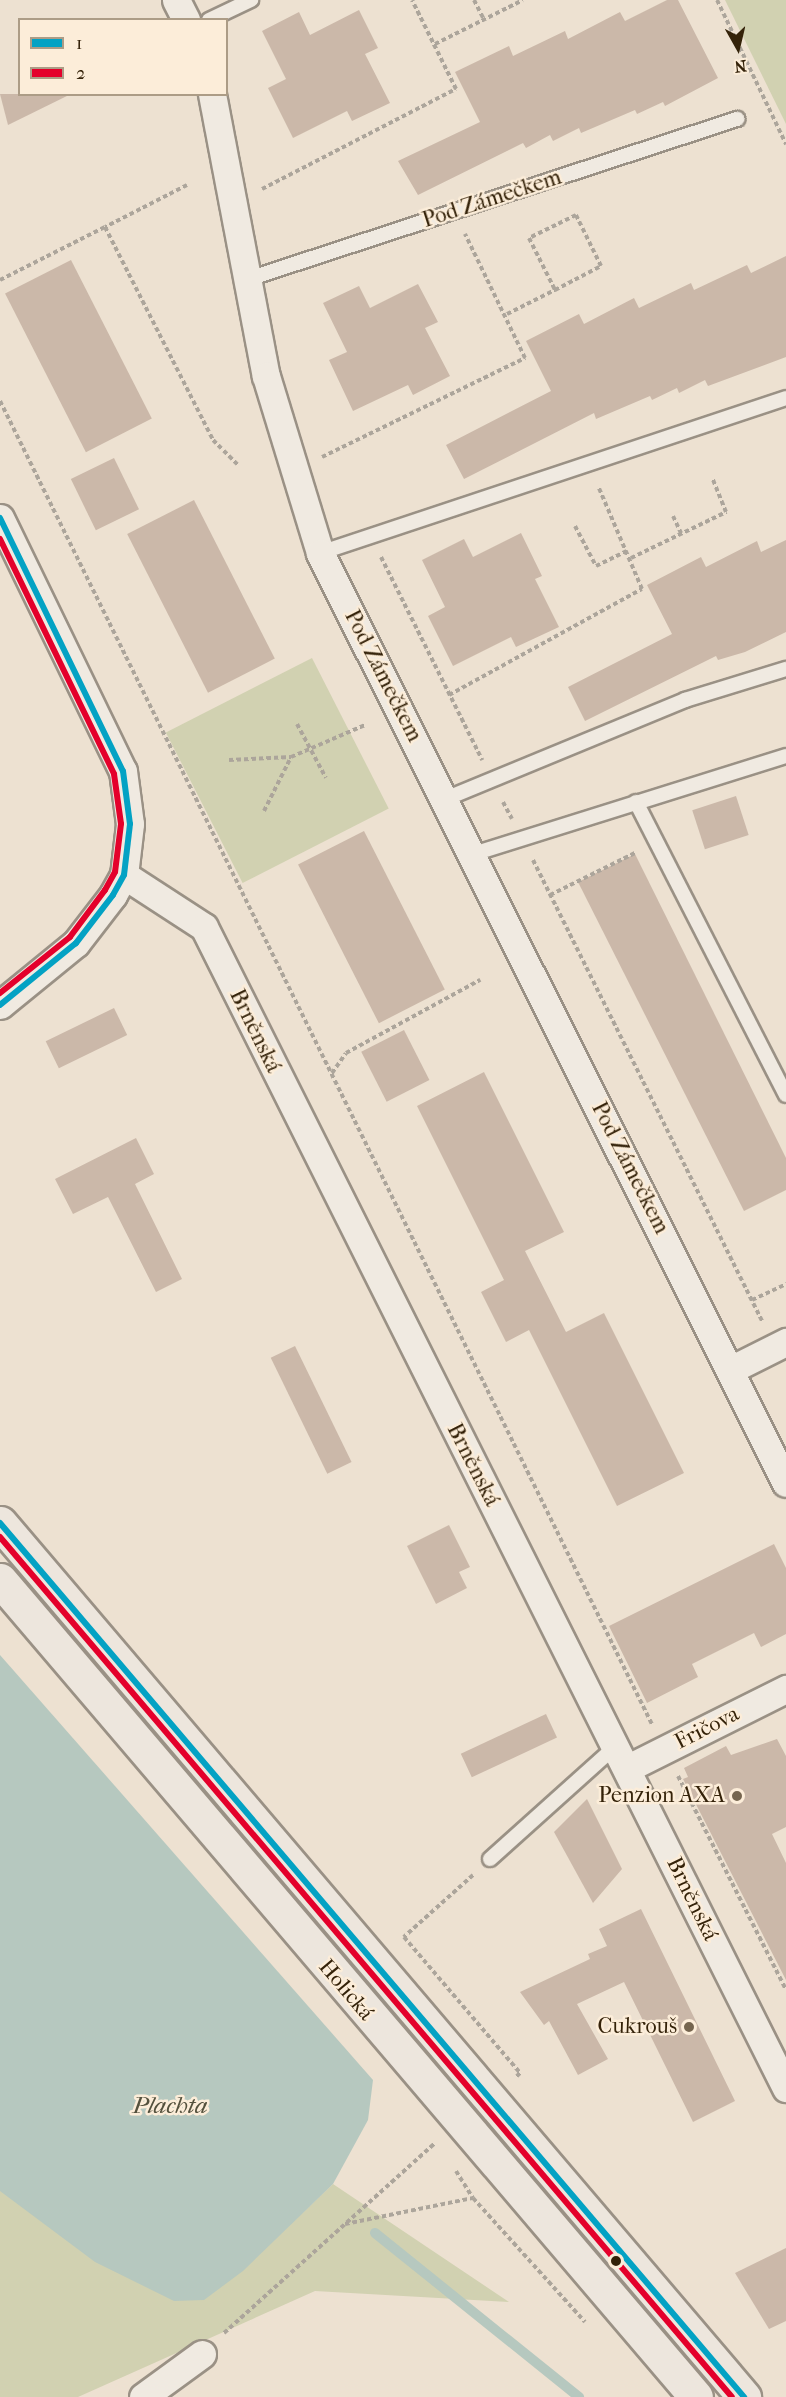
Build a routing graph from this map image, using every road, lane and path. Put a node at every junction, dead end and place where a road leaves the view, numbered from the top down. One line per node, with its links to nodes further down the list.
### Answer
1 (176, 0): 7 (street)
2 (250, 0): 8 (lane)
3 (412, 0): 10 (path)
4 (474, 0): 9 (path)
5 (523, 0): 9 (path)
6 (717, 0): 13 (path)
7 (185, 18)
8 (213, 18)
9 (484, 20): 10 (path)
10 (435, 44): 15 (path)
11 (212, 96): 15 (street, Pod Zámečkem)
12 (737, 119): 16 (lane, Pod Zámečkem)
13 (786, 144)
14 (187, 185): 17 (path)
15 (235, 203): 18 (street, Pod Zámečkem)
16 (453, 211): 18 (lane, Pod Zámečkem); 21 (path)
17 (105, 227): 19 (path); 25 (path)
18 (248, 279): 26 (street, Pod Zámečkem)
19 (0, 280)
20 (555, 290): 20 (path); 21 (path)
21 (507, 314): 26 (path)
22 (786, 398): 24 (lane)
23 (0, 401): 56 (path)
24 (587, 464): 33 (path); 34 (lane)
25 (239, 466)
26 (292, 472): 34 (street, Pod Zámečkem)
27 (713, 479): 31 (path)
28 (673, 516): 31 (path)
29 (0, 518): 52 (street)
30 (575, 526): 33 (path)
31 (681, 533): 35 (path)
32 (375, 546): 37 (path)
33 (627, 551): 35 (path)
34 (321, 552): 46 (street, Pod Zámečkem)
35 (631, 558): 37 (path)
36 (786, 669): 45 (lane)
37 (449, 695): 45 (path)
38 (297, 724): 40 (path)
39 (365, 725): 40 (path)
40 (310, 749): 42 (path); 44 (path)
41 (786, 756): 47 (lane)
42 (291, 757): 43 (path); 48 (path)
43 (229, 760)
44 (326, 778)
45 (491, 780): 46 (lane); 49 (path)
46 (445, 799): 51 (street, Pod Zámečkem)
47 (636, 802): 49 (lane); 50 (lane)
48 (264, 811)
49 (522, 838): 51 (lane); 53 (path)
50 (656, 842): 53 (path); 57 (lane)
51 (473, 854): 61 (street, Pod Zámečkem)
52 (124, 874): 55 (street); 67 (street, Brněnská)
53 (550, 895): 59 (path)
54 (480, 980): 56 (path)
55 (0, 1005)
56 (332, 1073): 66 (path)
57 (786, 1095)
58 (786, 1284): 59 (path)
59 (752, 1300): 60 (path)
60 (781, 1344): 61 (street)
61 (730, 1370): 62 (street, Pod Zámečkem)
62 (786, 1482)
63 (0, 1523): 78 (main road, Holická)
64 (0, 1580): 77 (main road, Holická)
65 (786, 1689): 66 (street, Fričova)
66 (665, 1749): 67 (street, Fričova); 69 (path)
67 (622, 1756): 68 (lane); 71 (street, Brněnská)
68 (490, 1859): 70 (path)
69 (786, 1990)
70 (515, 2078)
71 (786, 2088)
72 (437, 2141): 73 (path)
73 (342, 2224): 74 (path); 75 (path)
74 (589, 2326)
75 (202, 2354): 76 (street)
76 (142, 2397)
77 (696, 2397)
78 (744, 2397)

